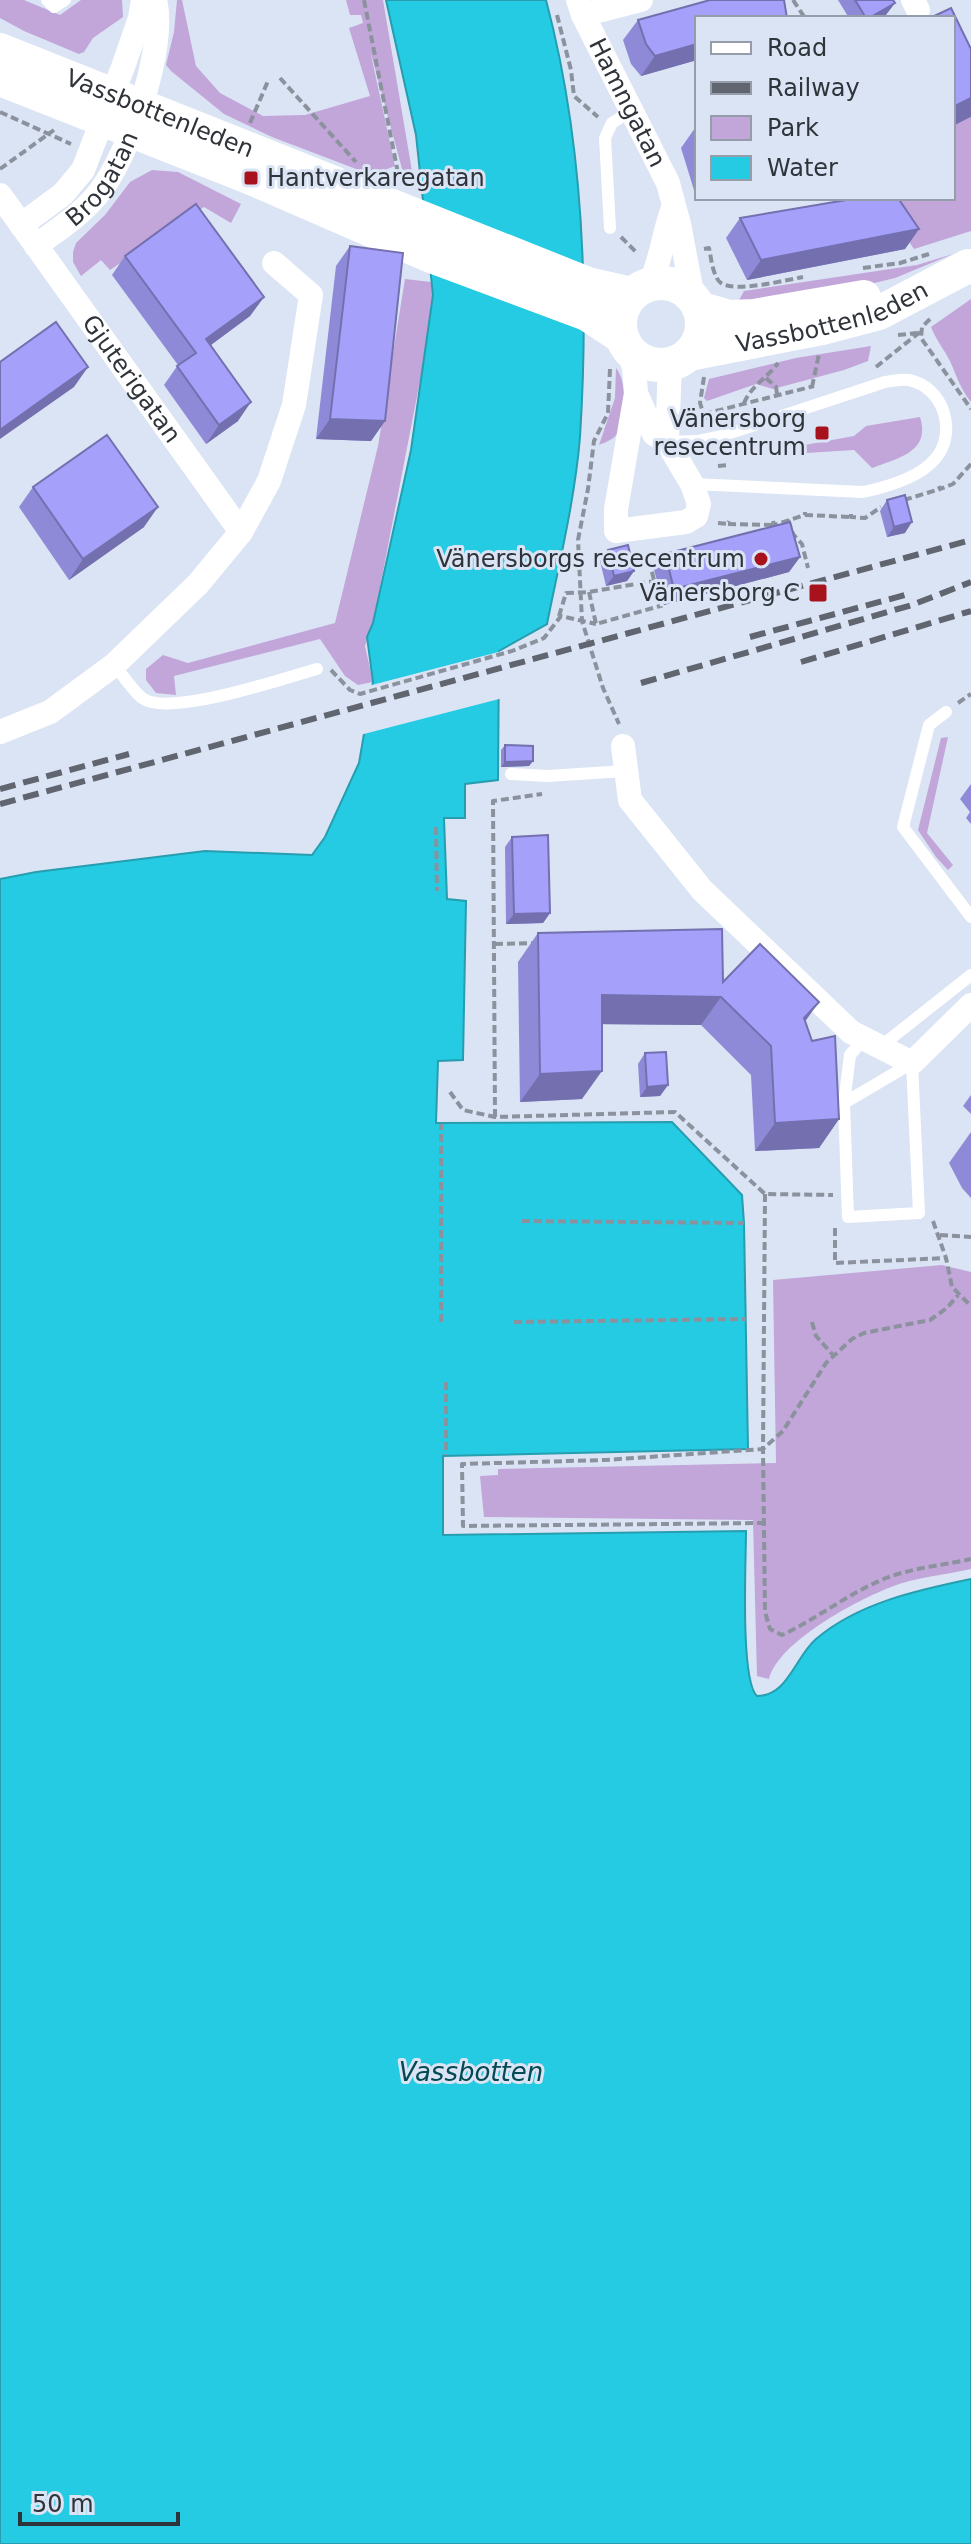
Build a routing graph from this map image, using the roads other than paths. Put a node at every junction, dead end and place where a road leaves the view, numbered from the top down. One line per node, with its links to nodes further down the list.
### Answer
1 (47, 0): 2 (lane)
2 (65, 0)
3 (143, 0): 10 (street, Brogatan)
4 (155, 0): 10 (street, Brogatan)
5 (641, 0): 6 (street)
6 (573, 8): 9 (street, Hamngatan)
7 (0, 50): 10 (main road, Vassbottenleden)
8 (0, 79): 10 (main road, Vassbottenleden)
9 (632, 110): 13 (lane); 17 (street, Hamngatan)
10 (122, 112): 12 (street, Brogatan); 14 (street, Brogatan); 18 (main road, Vassbottenleden)
11 (0, 195): 12 (street, Gjuterigatan)
12 (21, 225): 14 (street, Gjuterigatan)
13 (610, 228)
14 (36, 246): 25 (street, Gjuterigatan)
15 (274, 263): 25 (street)
16 (970, 265): 19 (main road); 21 (main road, Vassbottenleden)
17 (653, 268): 18 (main road, Vassbottenleden); 19 (main road); 20 (main road)
18 (587, 299): 20 (main road, Vassbottenleden)
19 (696, 303): 21 (main road)
20 (619, 349): 21 (main road); 22 (street)
21 (679, 359): 23 (street)
22 (636, 393): 23 (street); 24 (street)
23 (667, 442): 24 (street); 24 (lane)
24 (692, 484)
25 (241, 532): 26 (street)
26 (114, 665): 27 (lane); 29 (street)
27 (317, 669)
28 (946, 712): 33 (lane)
29 (0, 732)
30 (623, 746): 31 (street)
31 (625, 771): 32 (lane); 36 (street)
32 (511, 774)
33 (971, 917)
34 (971, 975): 36 (lane)
35 (971, 1005): 37 (street)
36 (872, 1043): 37 (street); 38 (lane)
37 (912, 1063): 38 (lane); 38 (lane)
38 (844, 1103)

